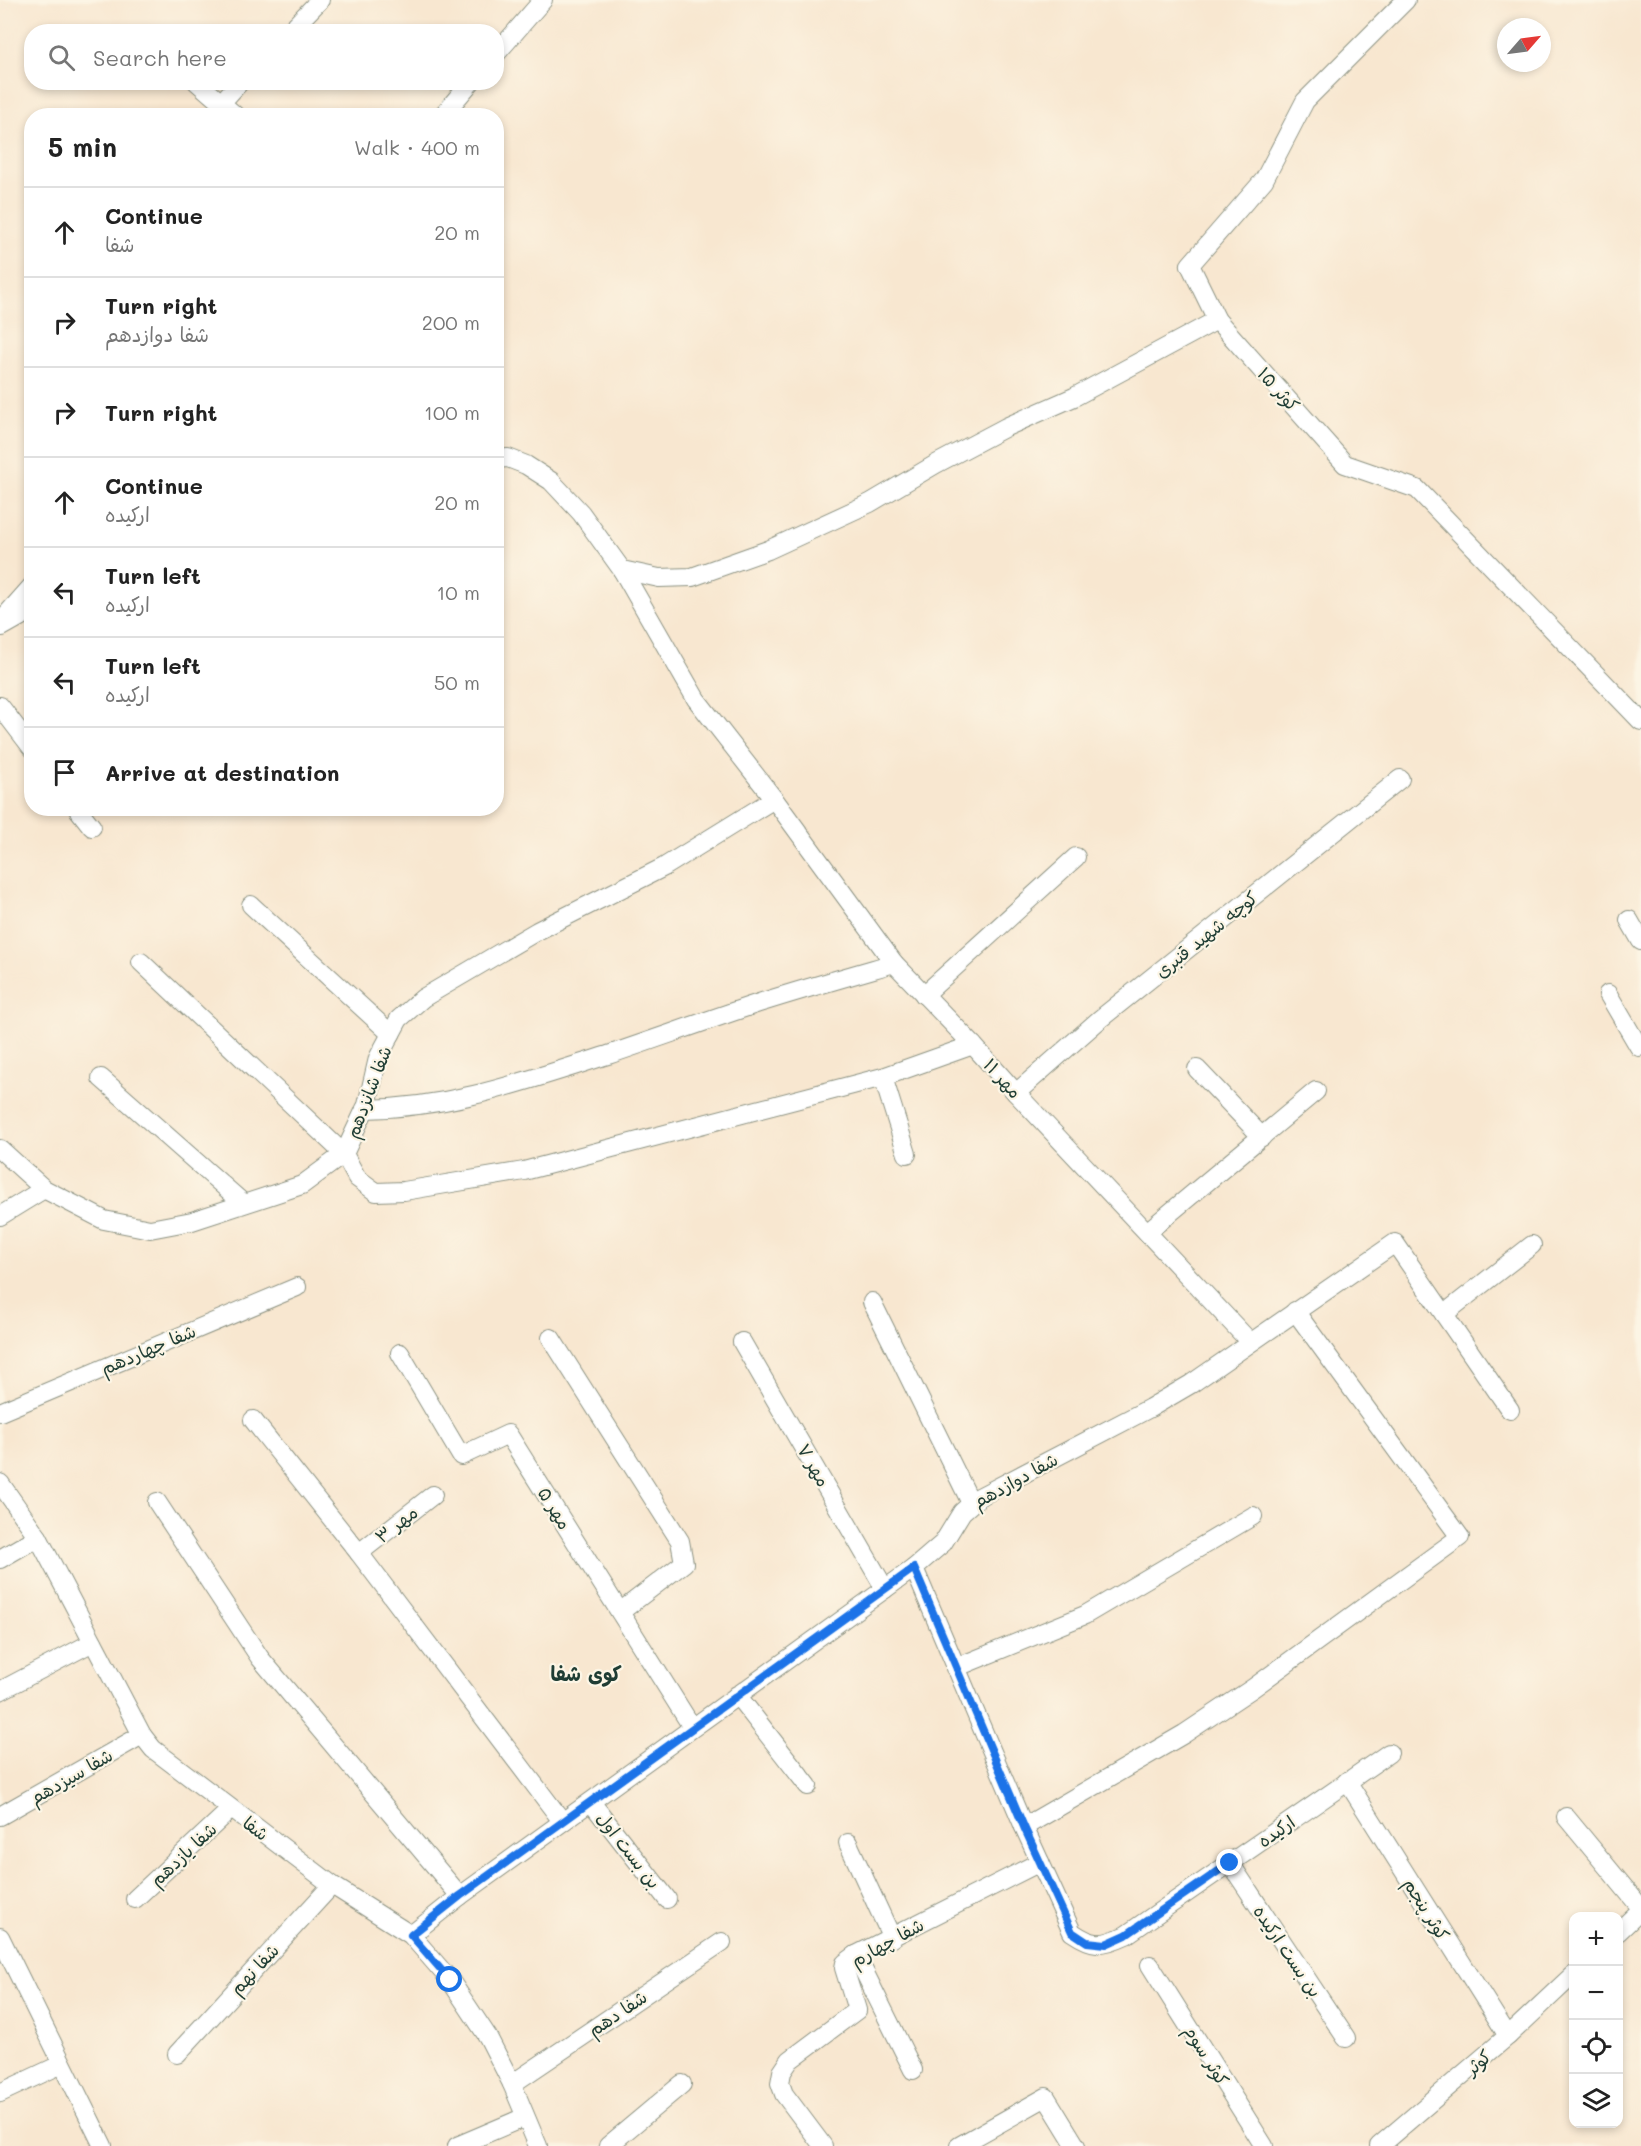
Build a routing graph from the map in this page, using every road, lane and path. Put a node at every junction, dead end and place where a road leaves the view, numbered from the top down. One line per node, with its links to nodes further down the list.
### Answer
1 (320, 0): 4 (street)
2 (543, 0): 5 (street)
3 (1406, 0): 12 (street, کوثر ۱۵)
4 (297, 24)
5 (504, 45)
6 (206, 90): 9 (street)
7 (233, 90): 9 (street)
8 (464, 90): 11 (street)
9 (221, 103): 10 (street)
10 (227, 108)
11 (449, 108)
12 (1217, 320): 14 (street); 20 (street, کوثر ۱۵)
13 (504, 458): 14 (street, مهر ۱۱)
14 (622, 570): 23 (street, مهر ۱۱)
15 (24, 595): 17 (street)
16 (24, 614): 18 (street)
17 (0, 622)
18 (0, 628)
19 (0, 706): 21 (street)
20 (1641, 721)
21 (24, 738)
22 (1400, 779): 41 (street, کوچه شهید قنبری)
23 (774, 799): 31 (street, مهر ۱۱); 34 (street, شفا شانزدهم)
24 (83, 816): 25 (street)
25 (92, 827)
26 (1076, 857): 33 (street)
27 (251, 905): 34 (street)
28 (1629, 920): 29 (street)
29 (1641, 941)
30 (141, 962): 45 (street)
31 (894, 963): 33 (street, مهر ۱۱); 42 (street)
32 (1608, 994): 36 (street)
33 (924, 995): 35 (street, مهر ۱۱)
34 (391, 1034): 42 (street, شفا شانزدهم)
35 (973, 1045): 38 (street); 41 (street, مهر ۱۱)
36 (1640, 1047)
37 (1197, 1069): 43 (street)
38 (883, 1077): 45 (street); 46 (street)
39 (101, 1078): 48 (street)
40 (1316, 1090): 43 (street)
41 (1016, 1093): 50 (street, مهر ۱۱)
42 (365, 1109): 45 (street, شفا شانزدهم)
43 (1262, 1137): 50 (street)
44 (0, 1149): 47 (street, شفا شانزدهم)
45 (344, 1154): 48 (street, شفا شانزدهم)
46 (907, 1154)
47 (44, 1189): 48 (street, شفا شانزدهم); 49 (street)
48 (243, 1203)
49 (0, 1216)
50 (1147, 1232): 58 (street, مهر ۱۱)
51 (1532, 1245): 55 (street)
52 (297, 1287): 61 (street, شفا چهاردهم)
53 (872, 1302): 66 (street)
54 (1295, 1311): 55 (street, شفا دوازدهم); 58 (street, شفا دوازدهم); 88 (street)
55 (1444, 1314): 60 (street, شفا دوازدهم)
56 (551, 1338): 73 (street)
57 (742, 1342): 72 (street, مهر ۷)
58 (1251, 1342): 66 (street, شفا دوازدهم)
59 (400, 1353): 73 (street, مهر ۵)
60 (1510, 1410)
61 (0, 1412)
62 (253, 1420): 69 (street)
63 (0, 1483): 68 (street, شفا)
64 (433, 1495): 69 (street, مهر ۳)
65 (157, 1502): 93 (street)
66 (970, 1503): 71 (street, شفا دوازدهم)
67 (1253, 1516): 75 (street)
68 (38, 1538): 70 (street); 74 (street, شفا)
69 (359, 1553): 87 (street)
70 (0, 1559)
71 (914, 1568): 72 (street, شفا دوازدهم); 75 (street)
72 (885, 1588): 77 (street, شفا دوازدهم)
73 (620, 1612): 78 (street, مهر ۵)
74 (93, 1642): 76 (street); 79 (street, شفا)
75 (955, 1668): 88 (street)
76 (0, 1691)
77 (737, 1695): 78 (street, شفا دوازدهم); 82 (street)
78 (692, 1727): 83 (street, شفا دوازدهم)
79 (142, 1735): 84 (street, شفا); 85 (street, شفا سیزدهم)
80 (1389, 1753): 81 (street, ارکیده)
81 (1347, 1781): 91 (street, ارکیده); 105 (street, کوثر پنجم)
82 (808, 1786)
83 (591, 1802): 87 (street, شفا دوازدهم); 95 (street, بن بست اول)
84 (231, 1809): 92 (street, شفا); 94 (street, شفا یازدهم)
85 (0, 1816)
86 (1566, 1817): 96 (street)
87 (562, 1821): 93 (street, شفا دوازدهم)
88 (1024, 1827): 90 (street)
89 (848, 1843): 100 (street)
90 (1040, 1862): 91 (street, ارکیده); 100 (street, شفا چهارم)
91 (1230, 1863): 106 (street, بن بست ارکیده)
92 (332, 1885): 98 (street, شفا); 107 (street, شفا نهم)
93 (460, 1896): 98 (street, شفا دوازدهم)
94 (135, 1899)
95 (667, 1899)
96 (1641, 1909): 97 (street)
97 (1623, 1927)
98 (411, 1935): 110 (street, شفا)
99 (0, 1937): 108 (street)
100 (892, 1938): 102 (street, شفا چهارم)
101 (722, 1942): 110 (street, شفا دهم)
102 (856, 1954): 109 (street); 119 (street, شفا چهارم)
103 (1150, 1965): 122 (street, کوثر سوم)
104 (1569, 1979): 105 (street, کوثر)
105 (1508, 2036): 114 (street, کوثر)
106 (1346, 2038)
107 (177, 2054)
108 (62, 2064): 112 (street); 115 (street)
109 (913, 2070)
110 (512, 2084): 113 (street, شفا)
111 (682, 2084): 118 (street)
112 (0, 2092)
113 (525, 2117): 116 (street); 117 (street, شفا)
114 (1382, 2145)
115 (103, 2146)
116 (457, 2146)
117 (538, 2146)
118 (608, 2146)
119 (823, 2146)
120 (959, 2146): 121 (street)
121 (1076, 2146)
122 (1263, 2146)

